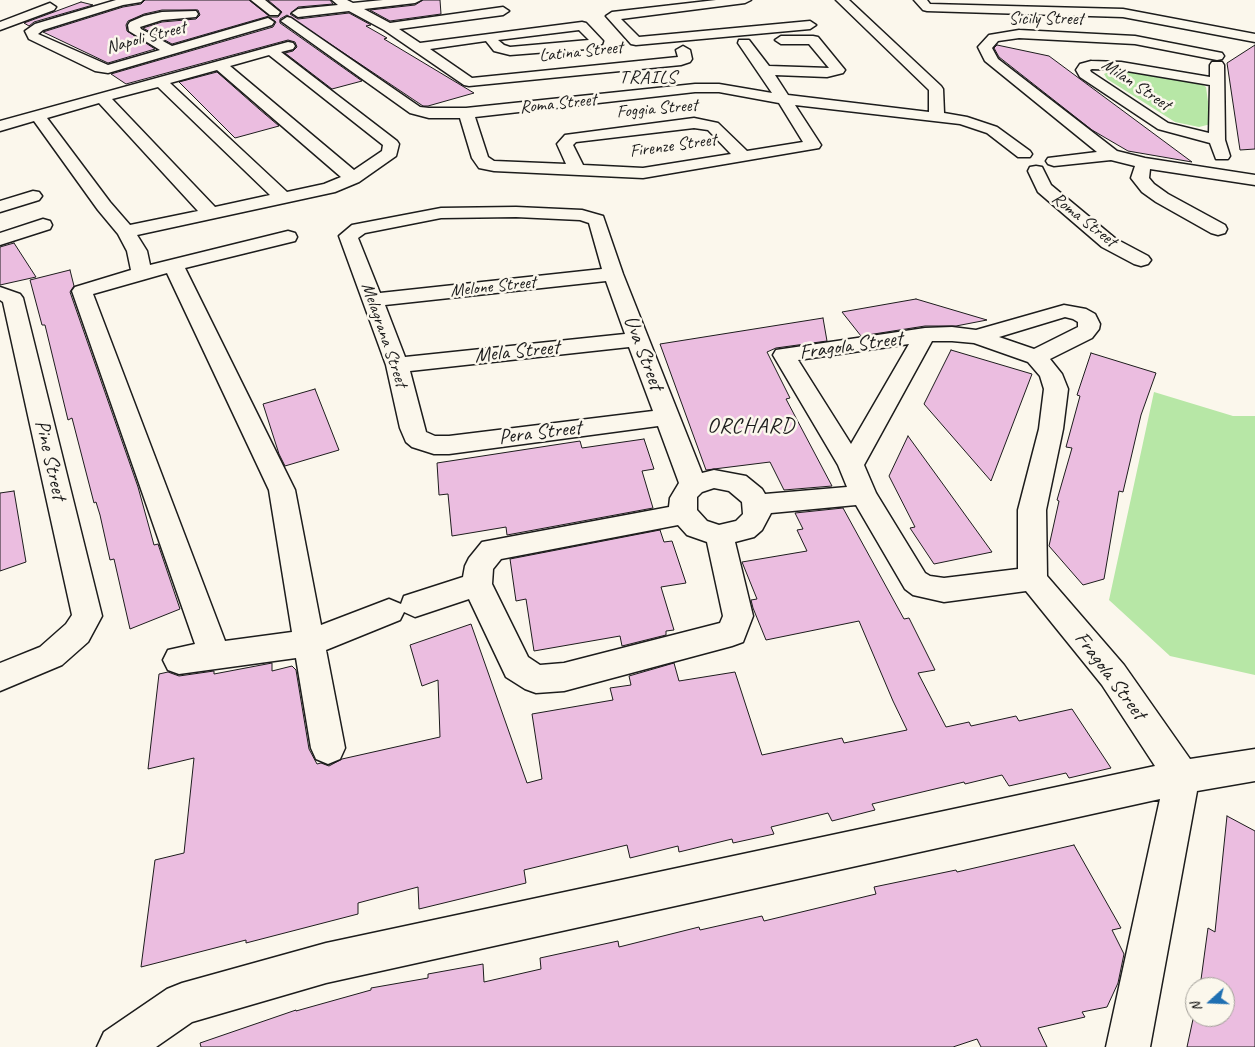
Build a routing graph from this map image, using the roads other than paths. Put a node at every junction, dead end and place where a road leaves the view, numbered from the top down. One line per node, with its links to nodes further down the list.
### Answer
1 (137, 0): 25 (street, Napoli Street)
2 (257, 0): 13 (street)
3 (338, 0): 11 (street)
4 (415, 0): 11 (street)
5 (488, 0): 17 (street)
6 (745, 0): 10 (street)
7 (842, 0): 37 (street)
8 (920, 0): 19 (street)
9 (61, 3): 16 (street)
10 (697, 6): 18 (street); 18 (street)
11 (352, 8): 14 (street); 17 (street)
12 (192, 14): 25 (street)
13 (271, 17): 14 (street); 25 (street, Napoli Street)
14 (292, 17): 35 (street, Roma Street)
15 (810, 25): 18 (street)
16 (0, 26)
17 (388, 27): 22 (street)
18 (724, 33)
19 (1252, 33): 26 (street)
20 (489, 37): 20 (street); 22 (street)
21 (292, 45): 23 (street)
22 (418, 47): 29 (street, Latina Street)
23 (270, 50): 27 (street); 48 (street)
24 (683, 50): 29 (street, Latina Street)
25 (172, 51)
26 (1217, 56): 31 (street); 41 (street, Sicily Street)
27 (220, 66): 30 (street); 48 (street)
28 (765, 70): 28 (street); 33 (street)
29 (571, 72): 34 (street)
30 (160, 82): 32 (street); 51 (street)
31 (1216, 82): 39 (street); 39 (street, Milan Street)
32 (103, 98): 36 (street); 54 (street)
33 (783, 99): 34 (street, Roma Street); 37 (street, Roma Street); 42 (street, Firenze Street)
34 (587, 101): 35 (street, Roma Street)
35 (466, 113): 45 (street, Firenze Street)
36 (37, 115): 38 (street); 58 (street)
37 (937, 116): 40 (street, Roma Street)
38 (0, 126)
39 (1217, 140): 47 (street)
40 (1024, 154): 43 (street); 46 (street)
41 (1111, 155): 43 (street); 44 (street)
42 (742, 156): 45 (street, Firenze Street); 45 (street, Foggia Street)
43 (1054, 161): 46 (street)
44 (1145, 163): 47 (street); 56 (street)
45 (576, 170)
46 (1036, 171): 61 (street, Roma Street)
47 (1228, 176): 49 (street)
48 (353, 178): 51 (street)
49 (1255, 180)
50 (33, 196): 52 (street)
51 (282, 197): 54 (street)
52 (0, 207)
53 (516, 212): 57 (street); 64 (street, Uva Street); 66 (street, Melagrana Street)
54 (210, 213): 58 (street)
55 (43, 225): 60 (street)
56 (1218, 228)
57 (506, 229)
58 (126, 232): 63 (street)
59 (288, 237): 62 (street)
60 (0, 239)
61 (1141, 260)
62 (174, 266): 63 (street); 82 (street)
63 (142, 273): 83 (street)
64 (613, 274): 66 (street, Melone Street); 69 (street, Uva Street)
65 (0, 293): 85 (street, Pine Street)
66 (374, 300): 71 (street, Melagrana Street)
67 (926, 335): 68 (street, Fragola Street); 74 (street); 74 (street, Fragola Street)
68 (977, 337): 70 (street, Fragola Street); 70 (street)
69 (638, 339): 71 (street, Mela Street); 72 (street, Uva Street)
70 (1036, 357): 80 (street)
71 (397, 365): 73 (street, Melagrana Street)
72 (667, 417): 73 (street, Pera Street); 75 (street, Uva Street)
73 (415, 436)
74 (851, 465): 76 (street, Fragola Street)
75 (693, 485): 77 (street); 78 (street)
76 (864, 495): 77 (street); 80 (street, Fragola Street)
77 (757, 504): 79 (street)
78 (684, 514): 79 (street); 81 (street)
79 (719, 535): 81 (street)
80 (1033, 579): 88 (street, Fragola Street)
81 (477, 584): 82 (street)
82 (309, 643): 83 (street); 86 (street)
83 (214, 654): 84 (street)
84 (178, 660)
85 (0, 677)
86 (328, 748)
87 (1255, 765): 88 (street)
88 (1182, 777): 89 (street); 90 (street)
89 (119, 1047)
90 (1128, 1047)

